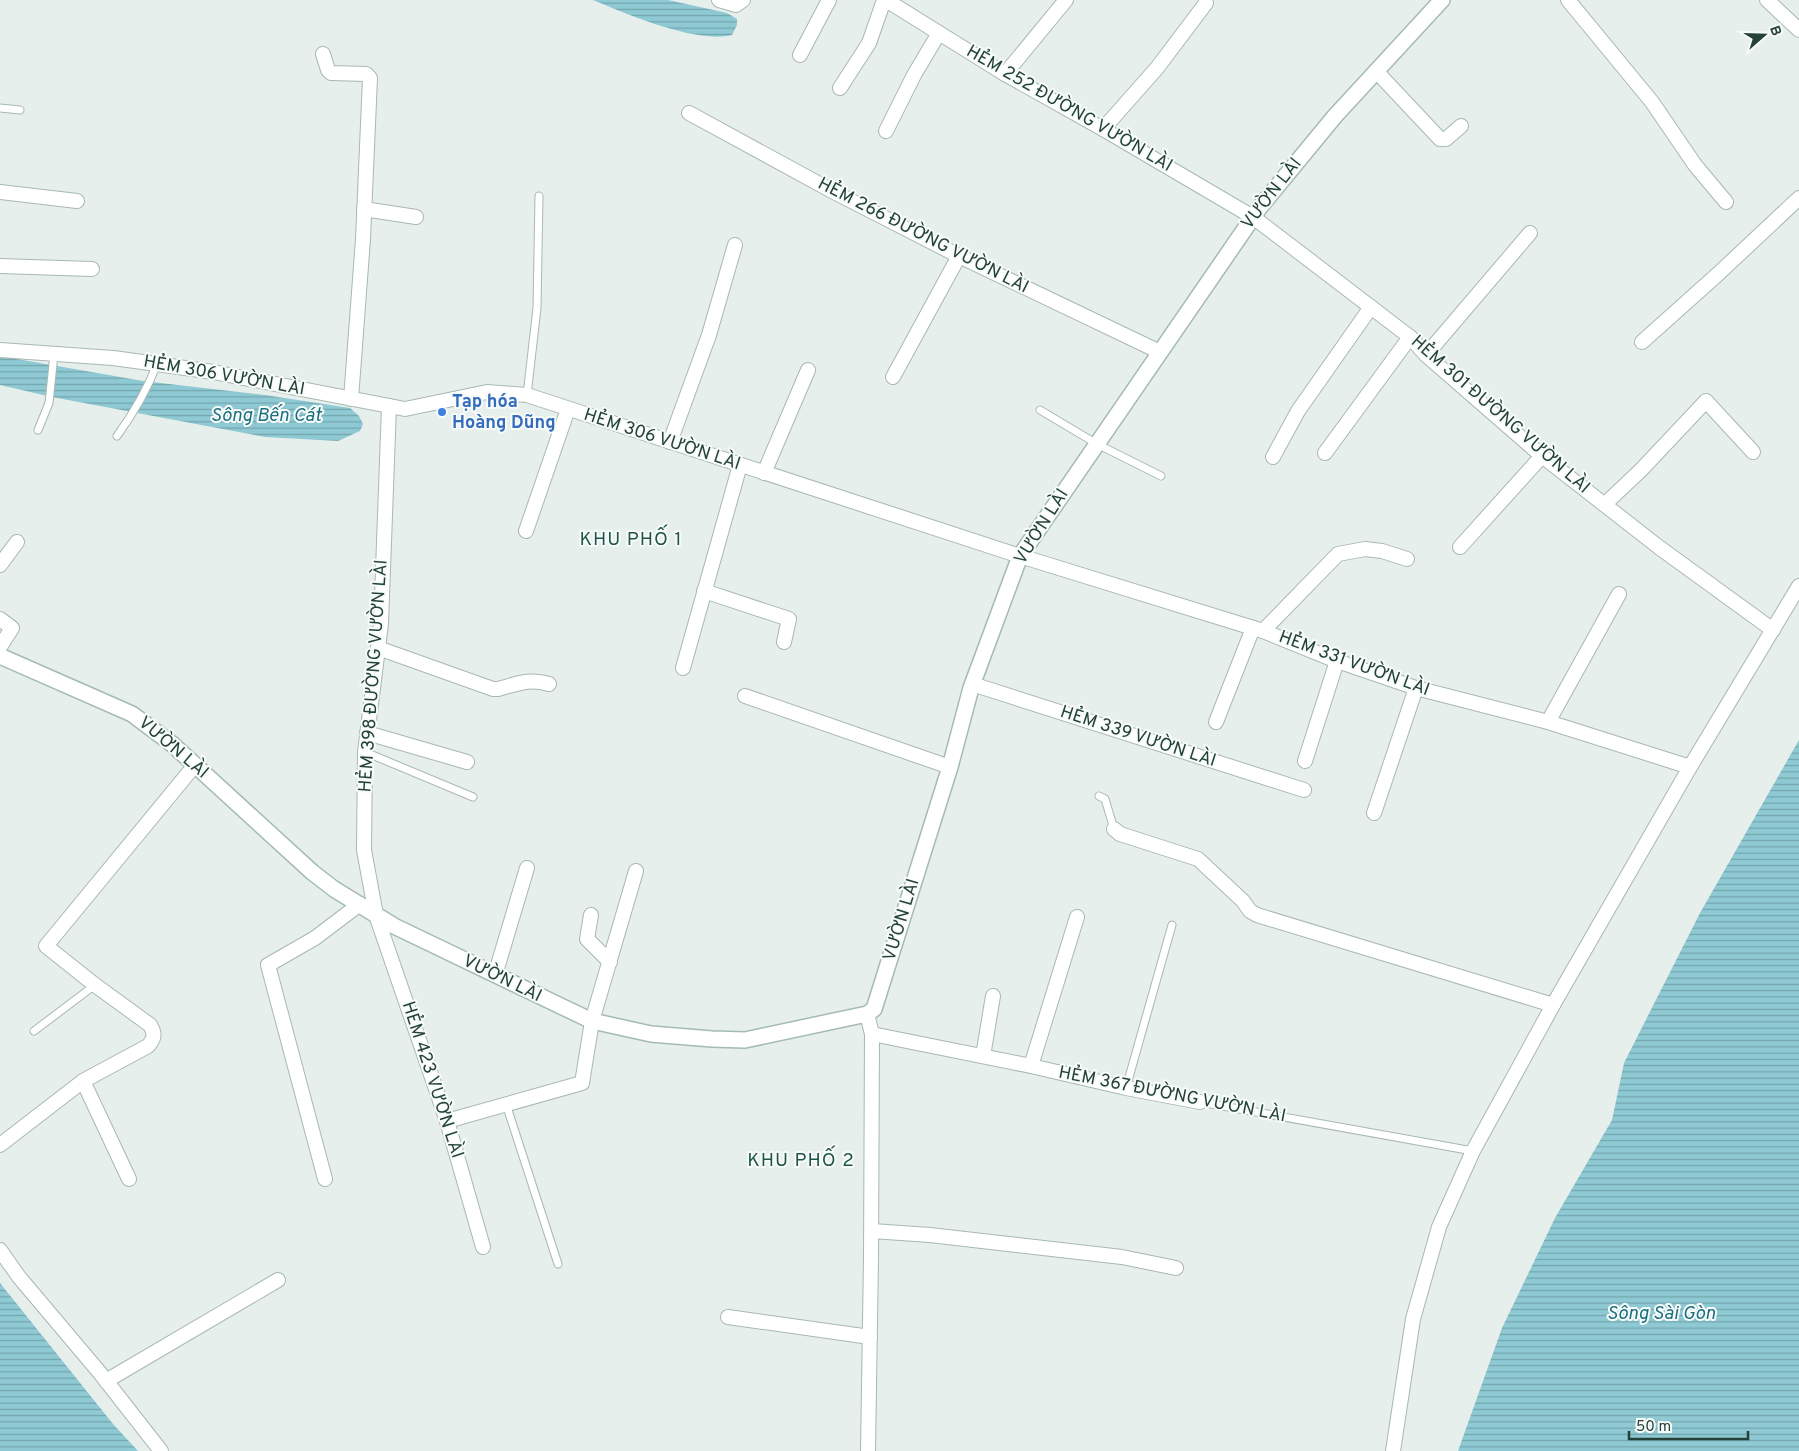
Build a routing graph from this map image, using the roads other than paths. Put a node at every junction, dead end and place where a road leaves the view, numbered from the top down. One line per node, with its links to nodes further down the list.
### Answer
1 (719, 0): 2 (street)
2 (743, 0)
3 (829, 0): 13 (street)
4 (885, 0): 11 (street, HẺM 252 ĐƯỜNG VƯỜN LÀI); 16 (street)
5 (1066, 0): 15 (street)
6 (1568, 0): 27 (street)
7 (1767, 0): 10 (street)
8 (1439, 1): 14 (main road, VƯỜN LÀI)
9 (1206, 3): 21 (street)
10 (1799, 30)
11 (939, 33): 15 (street, HẺM 252 ĐƯỜNG VƯỜN LÀI); 22 (street)
12 (323, 54): 28 (street)
13 (800, 55)
14 (1376, 71): 20 (street); 29 (main road, VƯỜN LÀI)
15 (1005, 74): 21 (street, HẺM 252 ĐƯỜNG VƯỜN LÀI)
16 (840, 88)
17 (0, 108): 18 (lane)
18 (20, 110)
19 (689, 113): 33 (street, HẺM 266 ĐƯỜNG VƯỜN LÀI)
20 (1461, 126)
21 (1104, 129): 29 (street, HẺM 252 ĐƯỜNG VƯỜN LÀI)
22 (886, 131)
23 (0, 192): 26 (street)
24 (540, 196): 46 (lane)
25 (1799, 198): 38 (street)
26 (77, 201)
27 (1726, 202)
28 (364, 209): 30 (street); 47 (street)
29 (1253, 216): 36 (street, HẺM 301 ĐƯỜNG VƯỜN LÀI); 40 (main road, VƯỜN LÀI)
30 (416, 217)
31 (1530, 233): 41 (street)
32 (735, 245): 53 (street)
33 (959, 256): 40 (street, HẺM 266 ĐƯỜNG VƯỜN LÀI); 45 (street)
34 (0, 266): 35 (street)
35 (92, 269)
36 (1372, 307): 37 (street, HẺM 301 ĐƯỜNG VƯỜN LÀI); 58 (street)
37 (1410, 336): 41 (street, HẺM 301 ĐƯỜNG VƯỜN LÀI); 56 (street)
38 (1642, 342)
39 (0, 350): 42 (street, HẺM 306 VƯỜN LÀI)
40 (1160, 352): 54 (main road, VƯỜN LÀI)
41 (1426, 355): 57 (street, HẺM 301 ĐƯỜNG VƯỜN LÀI)
42 (54, 359): 43 (street, HẺM 306 VƯỜN LÀI); 51 (lane)
43 (157, 364): 47 (street, HẺM 306 VƯỜN LÀI); 52 (lane)
44 (808, 370): 60 (street)
45 (893, 377)
46 (527, 395): 48 (street, HẺM 306 VƯỜN LÀI); 49 (street, HẺM 306 VƯỜN LÀI)
47 (351, 399): 48 (street, HẺM 306 VƯỜN LÀI)
48 (389, 406): 77 (street, HẺM 398 ĐƯỜNG VƯỜN LÀI)
49 (568, 409): 53 (street, HẺM 306 VƯỜN LÀI); 63 (street)
50 (1040, 410): 54 (lane)
51 (38, 430)
52 (117, 436)
53 (670, 442): 59 (street, HẺM 306 VƯỜN LÀI)
54 (1097, 444): 61 (lane); 66 (main road, VƯỜN LÀI)
55 (1753, 452): 62 (street)
56 (1325, 453)
57 (1542, 456): 62 (street, HẺM 301 ĐƯỜNG VƯỜN LÀI); 65 (street)
58 (1273, 457)
59 (740, 465): 60 (street, HẺM 306 VƯỜN LÀI); 70 (street)
60 (764, 473): 66 (street, HẺM 306 VƯỜN LÀI)
61 (1162, 476)
62 (1605, 504): 74 (street, HẺM 301 ĐƯỜNG VƯỜN LÀI)
63 (526, 531)
64 (17, 542): 68 (street)
65 (1460, 547)
66 (1020, 556): 73 (street, HẺM 331 VƯỜN LÀI); 82 (main road, VƯỜN LÀI)
67 (1407, 558): 73 (street)
68 (0, 565)
69 (1799, 586): 74 (street)
70 (704, 591): 75 (street); 80 (street)
71 (1619, 594): 86 (street)
72 (0, 619): 76 (street)
73 (1258, 629): 79 (street, HẺM 331 VƯỜN LÀI); 85 (street)
74 (1773, 630): 93 (street)
75 (784, 642)
76 (0, 647)
77 (378, 648): 81 (street); 87 (street, HẺM 398 ĐƯỜNG VƯỜN LÀI)
78 (0, 656): 91 (main road, VƯỜN LÀI)
79 (1337, 661): 83 (street, HẺM 331 VƯỜN LÀI); 89 (street)
80 (683, 668)
81 (549, 684)
82 (972, 684): 92 (main road, VƯỜN LÀI); 94 (street, HẺM 339 VƯỜN LÀI)
83 (1416, 688): 86 (street, HẺM 331 VƯỜN LÀI); 97 (street)
84 (745, 696): 92 (street)
85 (1216, 722)
86 (1548, 722): 93 (street, HẺM 331 VƯỜN LÀI)
87 (367, 733): 88 (street, HẺM 398 ĐƯỜNG VƯỜN LÀI); 90 (street)
88 (365, 752): 96 (lane); 102 (street, HẺM 398 ĐƯỜNG VƯỜN LÀI)
89 (1305, 761)
90 (467, 762)
91 (195, 765): 101 (main road, VƯỜN LÀI); 108 (street)
92 (950, 767): 111 (main road, VƯỜN LÀI)
93 (1690, 767): 110 (street)
94 (1304, 790)
95 (1099, 796): 98 (lane)
96 (473, 797)
97 (1374, 813)
98 (1114, 829): 110 (street)
99 (527, 868): 107 (street)
100 (636, 871): 106 (street)
101 (360, 904): 102 (main road, VƯỜN LÀI); 125 (street)
102 (376, 915): 107 (main road, VƯỜN LÀI); 121 (street, HẺM 423 VƯỜN LÀI)
103 (591, 915): 106 (street)
104 (1077, 917): 116 (street)
105 (1172, 925): 118 (lane)
106 (610, 962): 112 (street)
107 (495, 975): 112 (main road, VƯỜN LÀI)
108 (95, 985): 113 (lane); 117 (street)
109 (993, 996): 115 (street)
110 (1553, 1006): 123 (street)
111 (867, 1014): 112 (main road, VƯỜN LÀI); 114 (street)
112 (592, 1021): 120 (street)
113 (34, 1031)
114 (872, 1034): 115 (street, HẺM 367 ĐƯỜNG VƯỜN LÀI); 126 (street)
115 (983, 1056): 116 (street, HẺM 367 ĐƯỜNG VƯỜN LÀI)
116 (1031, 1066): 118 (street, HẺM 367 ĐƯỜNG VƯỜN LÀI)
117 (83, 1081): 122 (street); 124 (street)
118 (1126, 1088): 119 (street, HẺM 367 ĐƯỜNG VƯỜN LÀI)
119 (1200, 1102): 123 (lane, HẺM 367 ĐƯỜNG VƯỜN LÀI)
120 (506, 1104): 121 (street); 129 (lane)
121 (447, 1121): 127 (street, HẺM 423 VƯỜN LÀI)
122 (0, 1145)
123 (1473, 1151): 137 (street)
124 (130, 1179)
125 (325, 1179)
126 (872, 1231): 130 (street); 133 (street)
127 (483, 1247)
128 (0, 1250): 134 (street)
129 (558, 1264)
130 (1176, 1268)
131 (278, 1280): 134 (street)
132 (728, 1317): 133 (street)
133 (865, 1337): 136 (street)
134 (106, 1381): 135 (street)
135 (161, 1451)
136 (868, 1451)
137 (1393, 1451)

